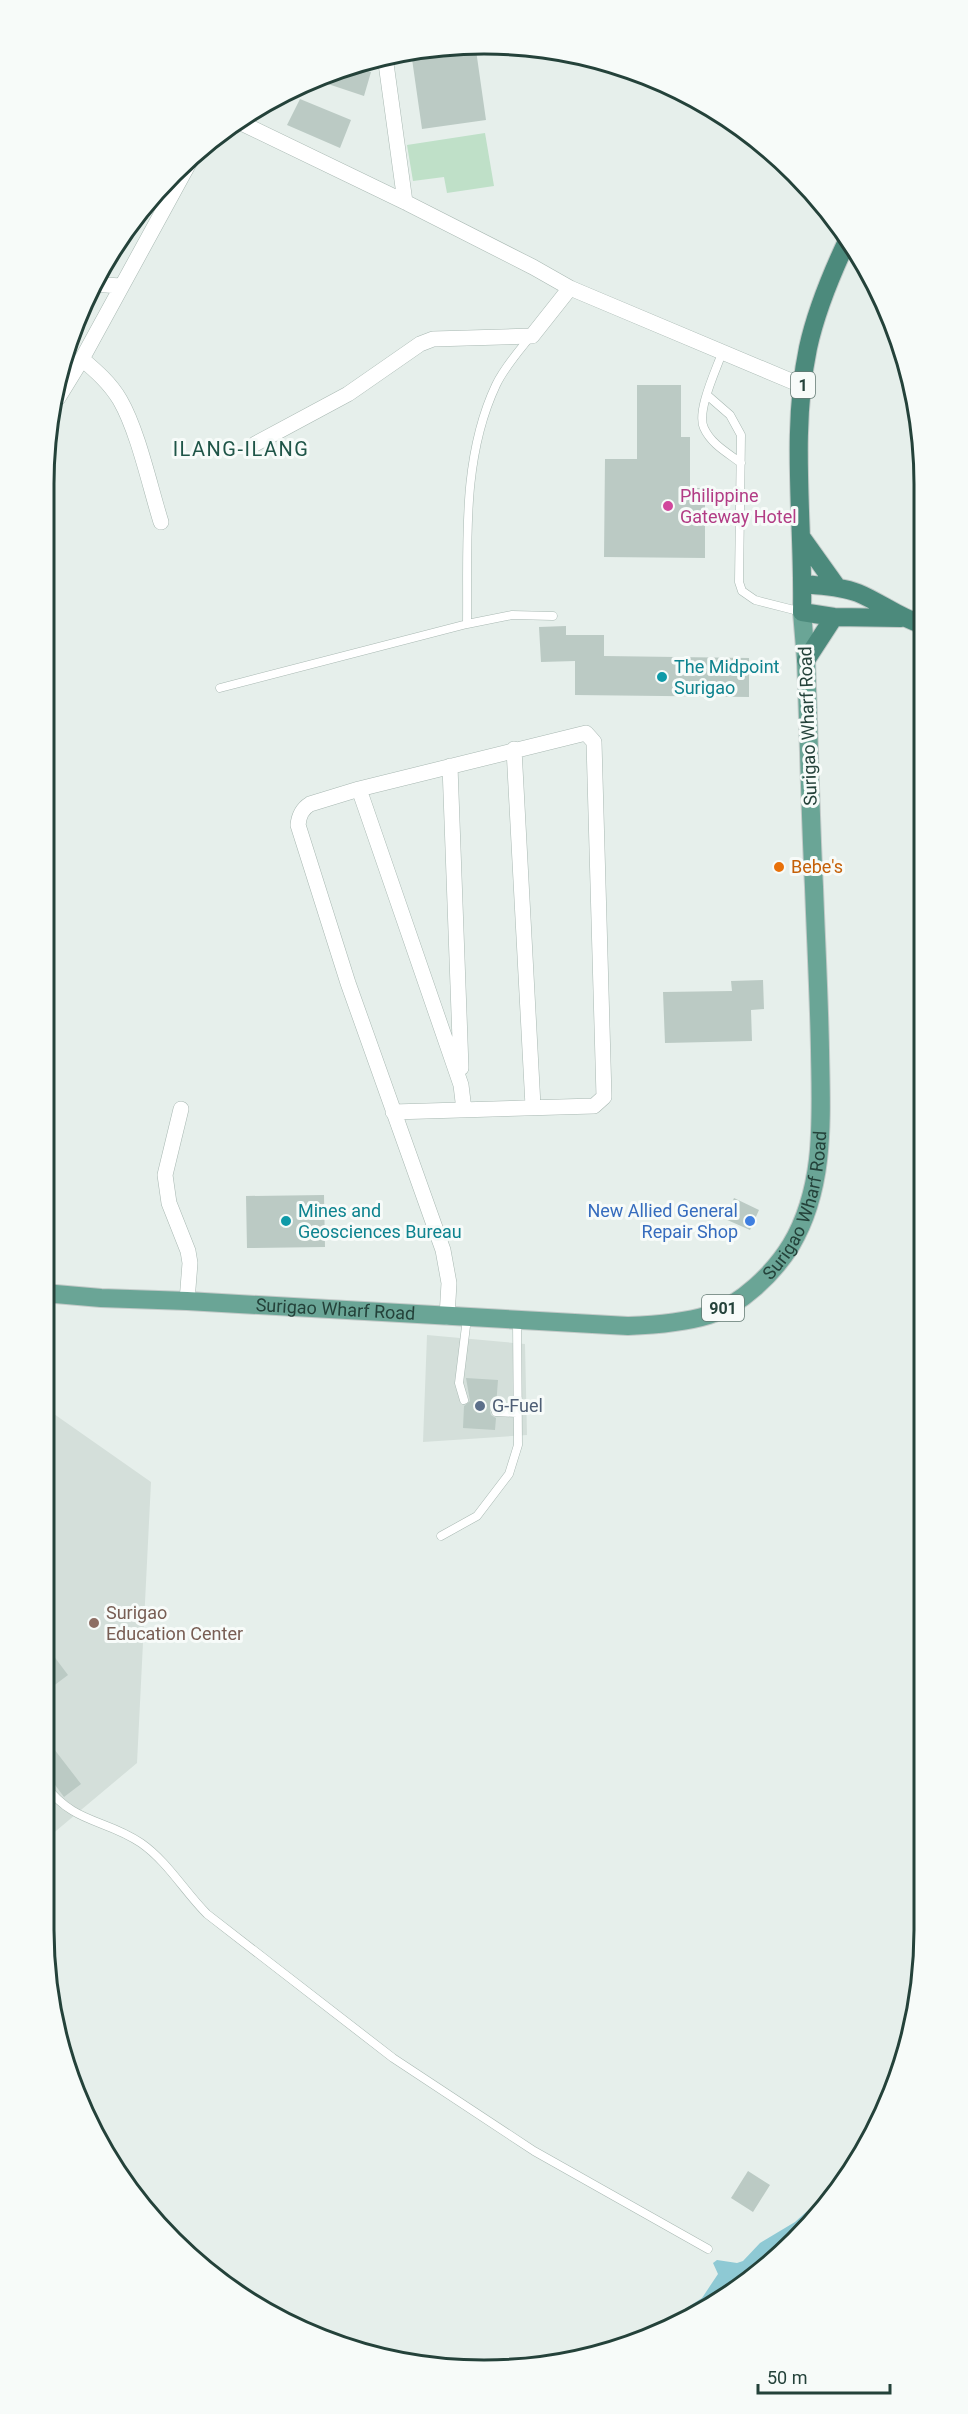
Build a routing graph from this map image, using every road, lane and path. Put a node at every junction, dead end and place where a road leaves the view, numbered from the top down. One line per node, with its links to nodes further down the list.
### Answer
1 (386, 66): 4 (street)
2 (245, 126): 4 (street)
3 (179, 181): 7 (street)
4 (405, 202): 8 (street)
5 (844, 248): 13 (highway, 1)
6 (103, 285): 7 (street)
7 (120, 286): 11 (street)
8 (570, 288): 9 (street); 10 (street)
9 (531, 336): 15 (street); 26 (lane)
10 (722, 352): 13 (street); 14 (lane)
11 (82, 359): 12 (street); 17 (street)
12 (66, 385)
13 (803, 386): 18 (highway, 1)
14 (707, 395): 16 (lane); 16 (lane)
15 (255, 444)
16 (741, 463): 21 (lane)
17 (160, 522)
18 (802, 538): 19 (highway, 1); 20 (highway)
19 (803, 584): 20 (highway); 21 (highway, 1)
20 (837, 587): 24 (highway)
21 (802, 612): 23 (highway); 27 (main road, Surigao Wharf Road / 901)
22 (553, 616): 26 (lane)
23 (834, 617): 24 (highway); 27 (highway)
24 (902, 618): 25 (highway)
25 (914, 622)
26 (467, 624): 28 (lane)
27 (806, 660): 41 (main road, Surigao Wharf Road / 901)
28 (220, 688)
29 (514, 749): 30 (street); 33 (street); 33 (street)
30 (450, 765): 31 (street); 32 (street)
31 (359, 789): 32 (street); 36 (street)
32 (461, 1085): 35 (street)
33 (533, 1106): 35 (street)
34 (181, 1109): 38 (street)
35 (464, 1110): 36 (street)
36 (393, 1112): 39 (street)
37 (54, 1294): 38 (main road, Surigao Wharf Road / 901)
38 (187, 1301): 39 (main road, Surigao Wharf Road / 901)
39 (447, 1317): 40 (main road, Surigao Wharf Road / 901)
40 (466, 1318): 41 (main road, Surigao Wharf Road / 901); 42 (lane)
41 (517, 1321): 44 (lane)
42 (464, 1400)
43 (496, 1412): 44 (lane)
44 (517, 1413): 45 (lane)
45 (441, 1536)
46 (54, 1795): 47 (lane)
47 (708, 2249)

